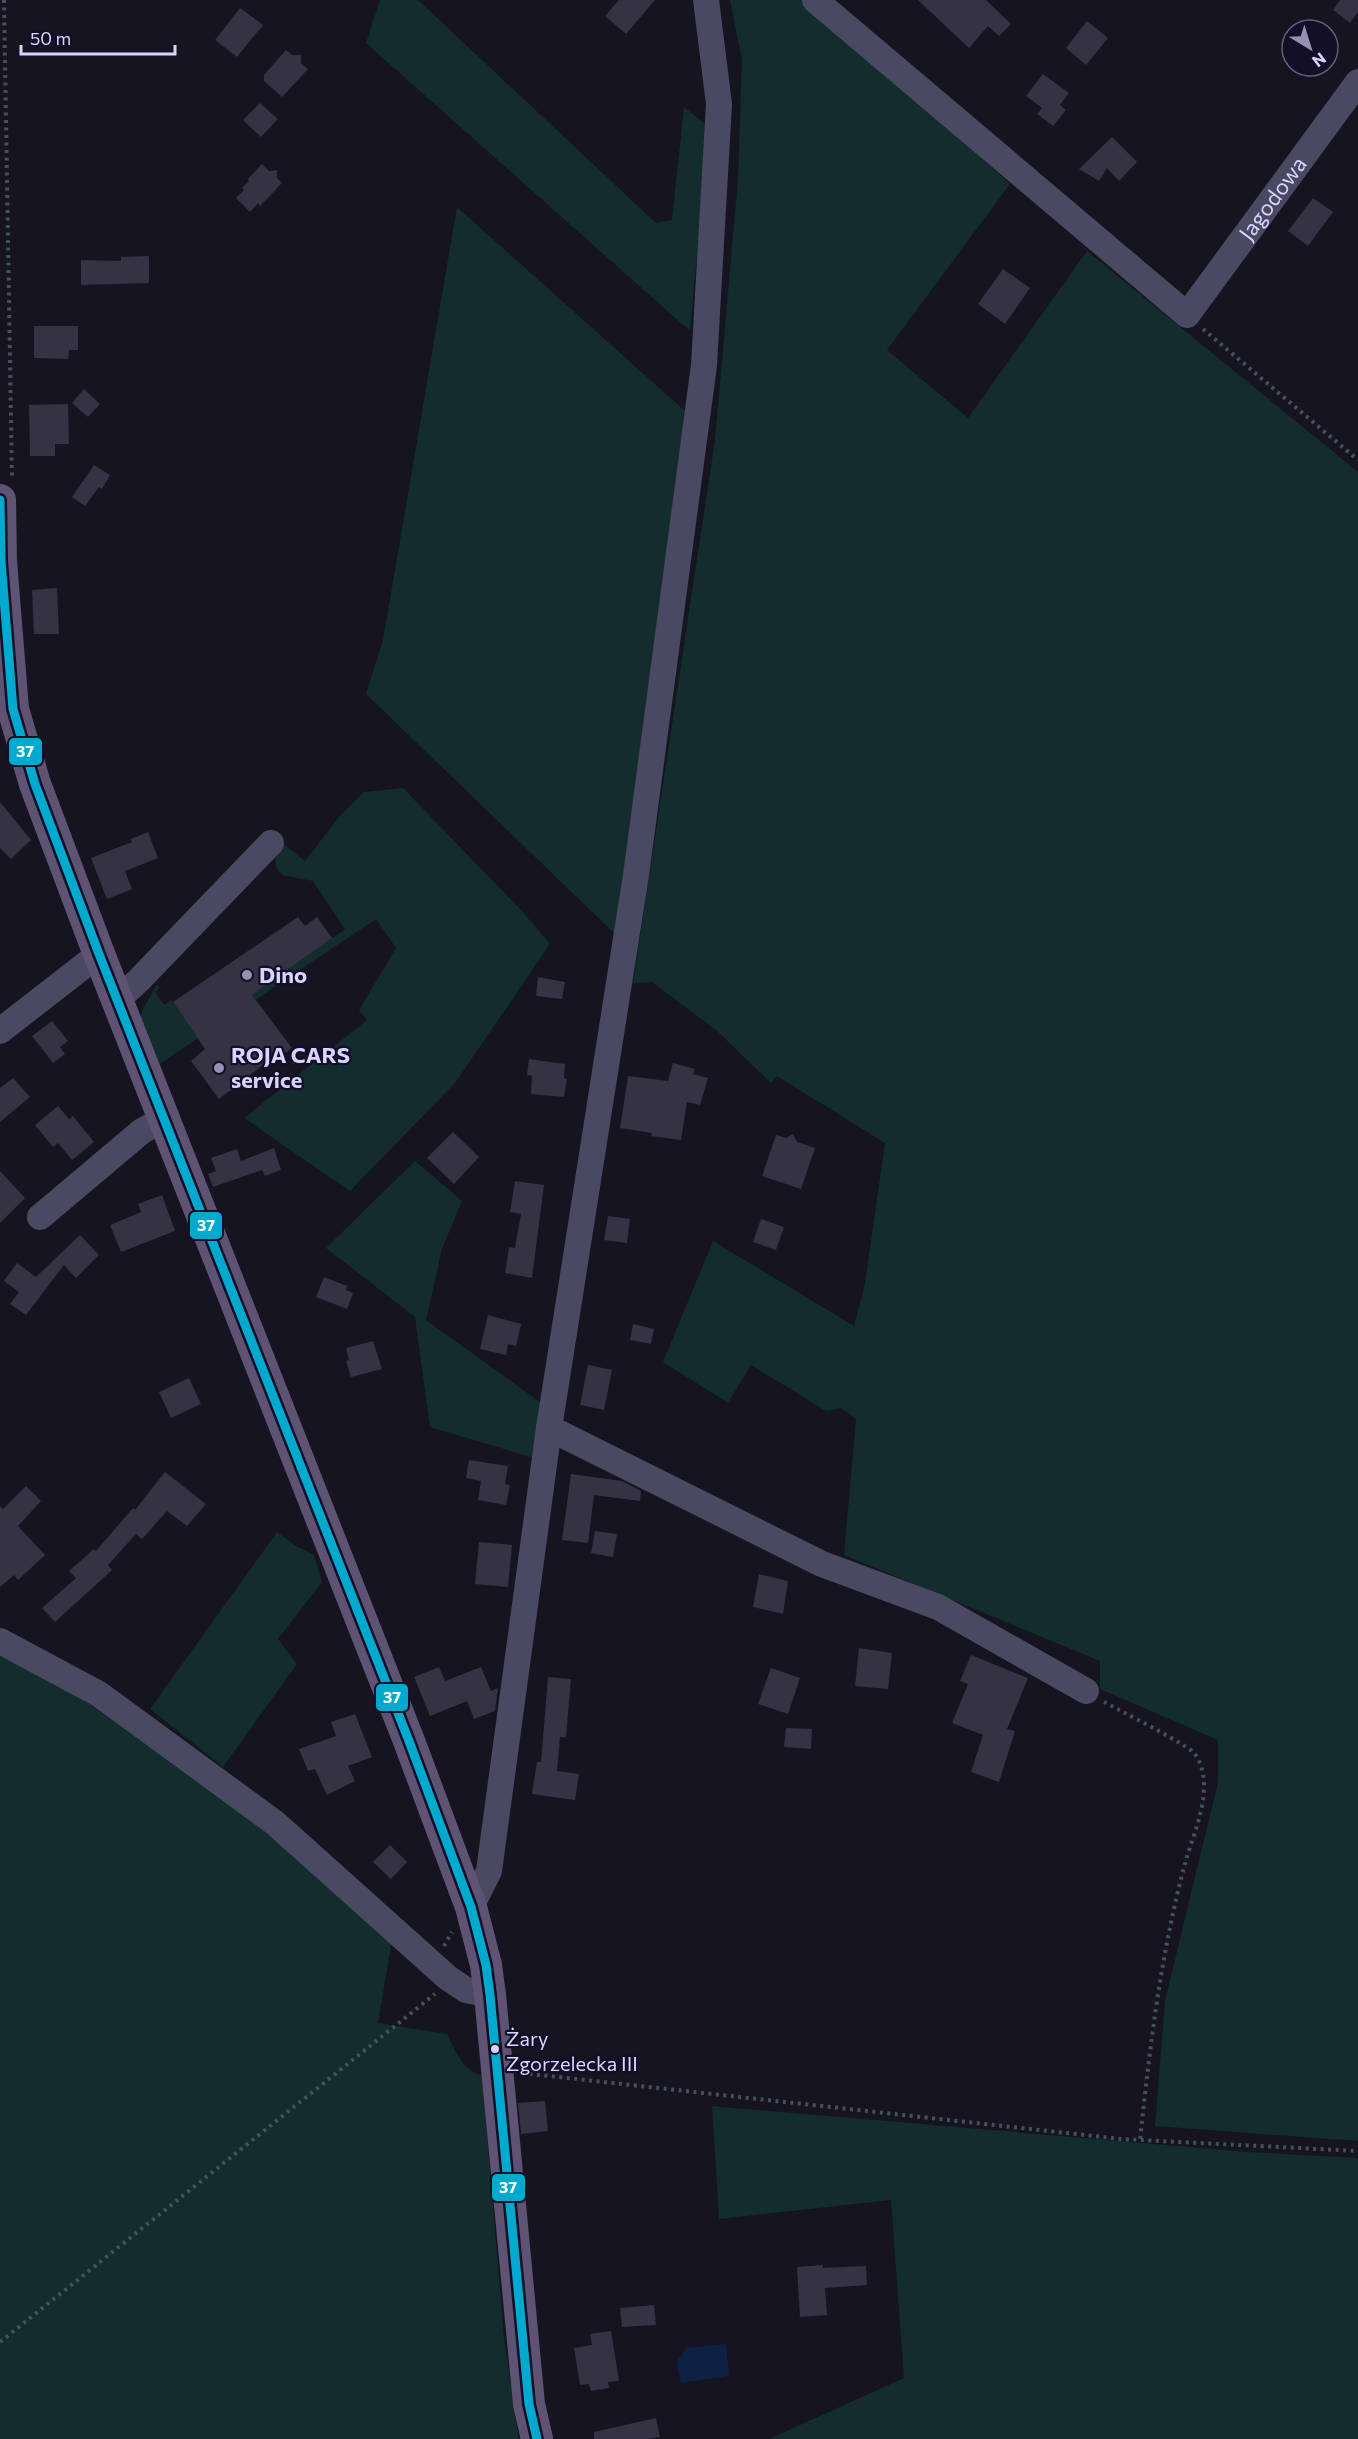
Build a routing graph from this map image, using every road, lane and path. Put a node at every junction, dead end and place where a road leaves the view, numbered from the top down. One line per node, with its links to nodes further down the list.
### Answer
1 (4, 0): 7 (path)
2 (706, 0): 15 (street)
3 (815, 0): 5 (street)
4 (1358, 81): 5 (street, Jagodowa)
5 (1187, 315): 6 (path)
6 (1358, 460)
7 (6, 495): 8 (main road)
8 (0, 561): 10 (main road)
9 (271, 843): 11 (street)
10 (99, 954): 11 (main road); 12 (street)
11 (116, 996): 13 (main road)
12 (0, 1031)
13 (164, 1119): 14 (street); 18 (main road)
14 (40, 1217)
15 (549, 1428): 17 (street); 18 (street)
16 (0, 1641): 19 (street)
17 (1086, 1691): 22 (path)
18 (471, 1907): 20 (main road)
19 (448, 1978): 20 (street); 24 (path)
20 (490, 1995): 21 (main road)
21 (498, 2070): 22 (path); 25 (main road)
22 (1140, 2140): 23 (path)
23 (1358, 2151)
24 (0, 2342)
25 (537, 2439)

